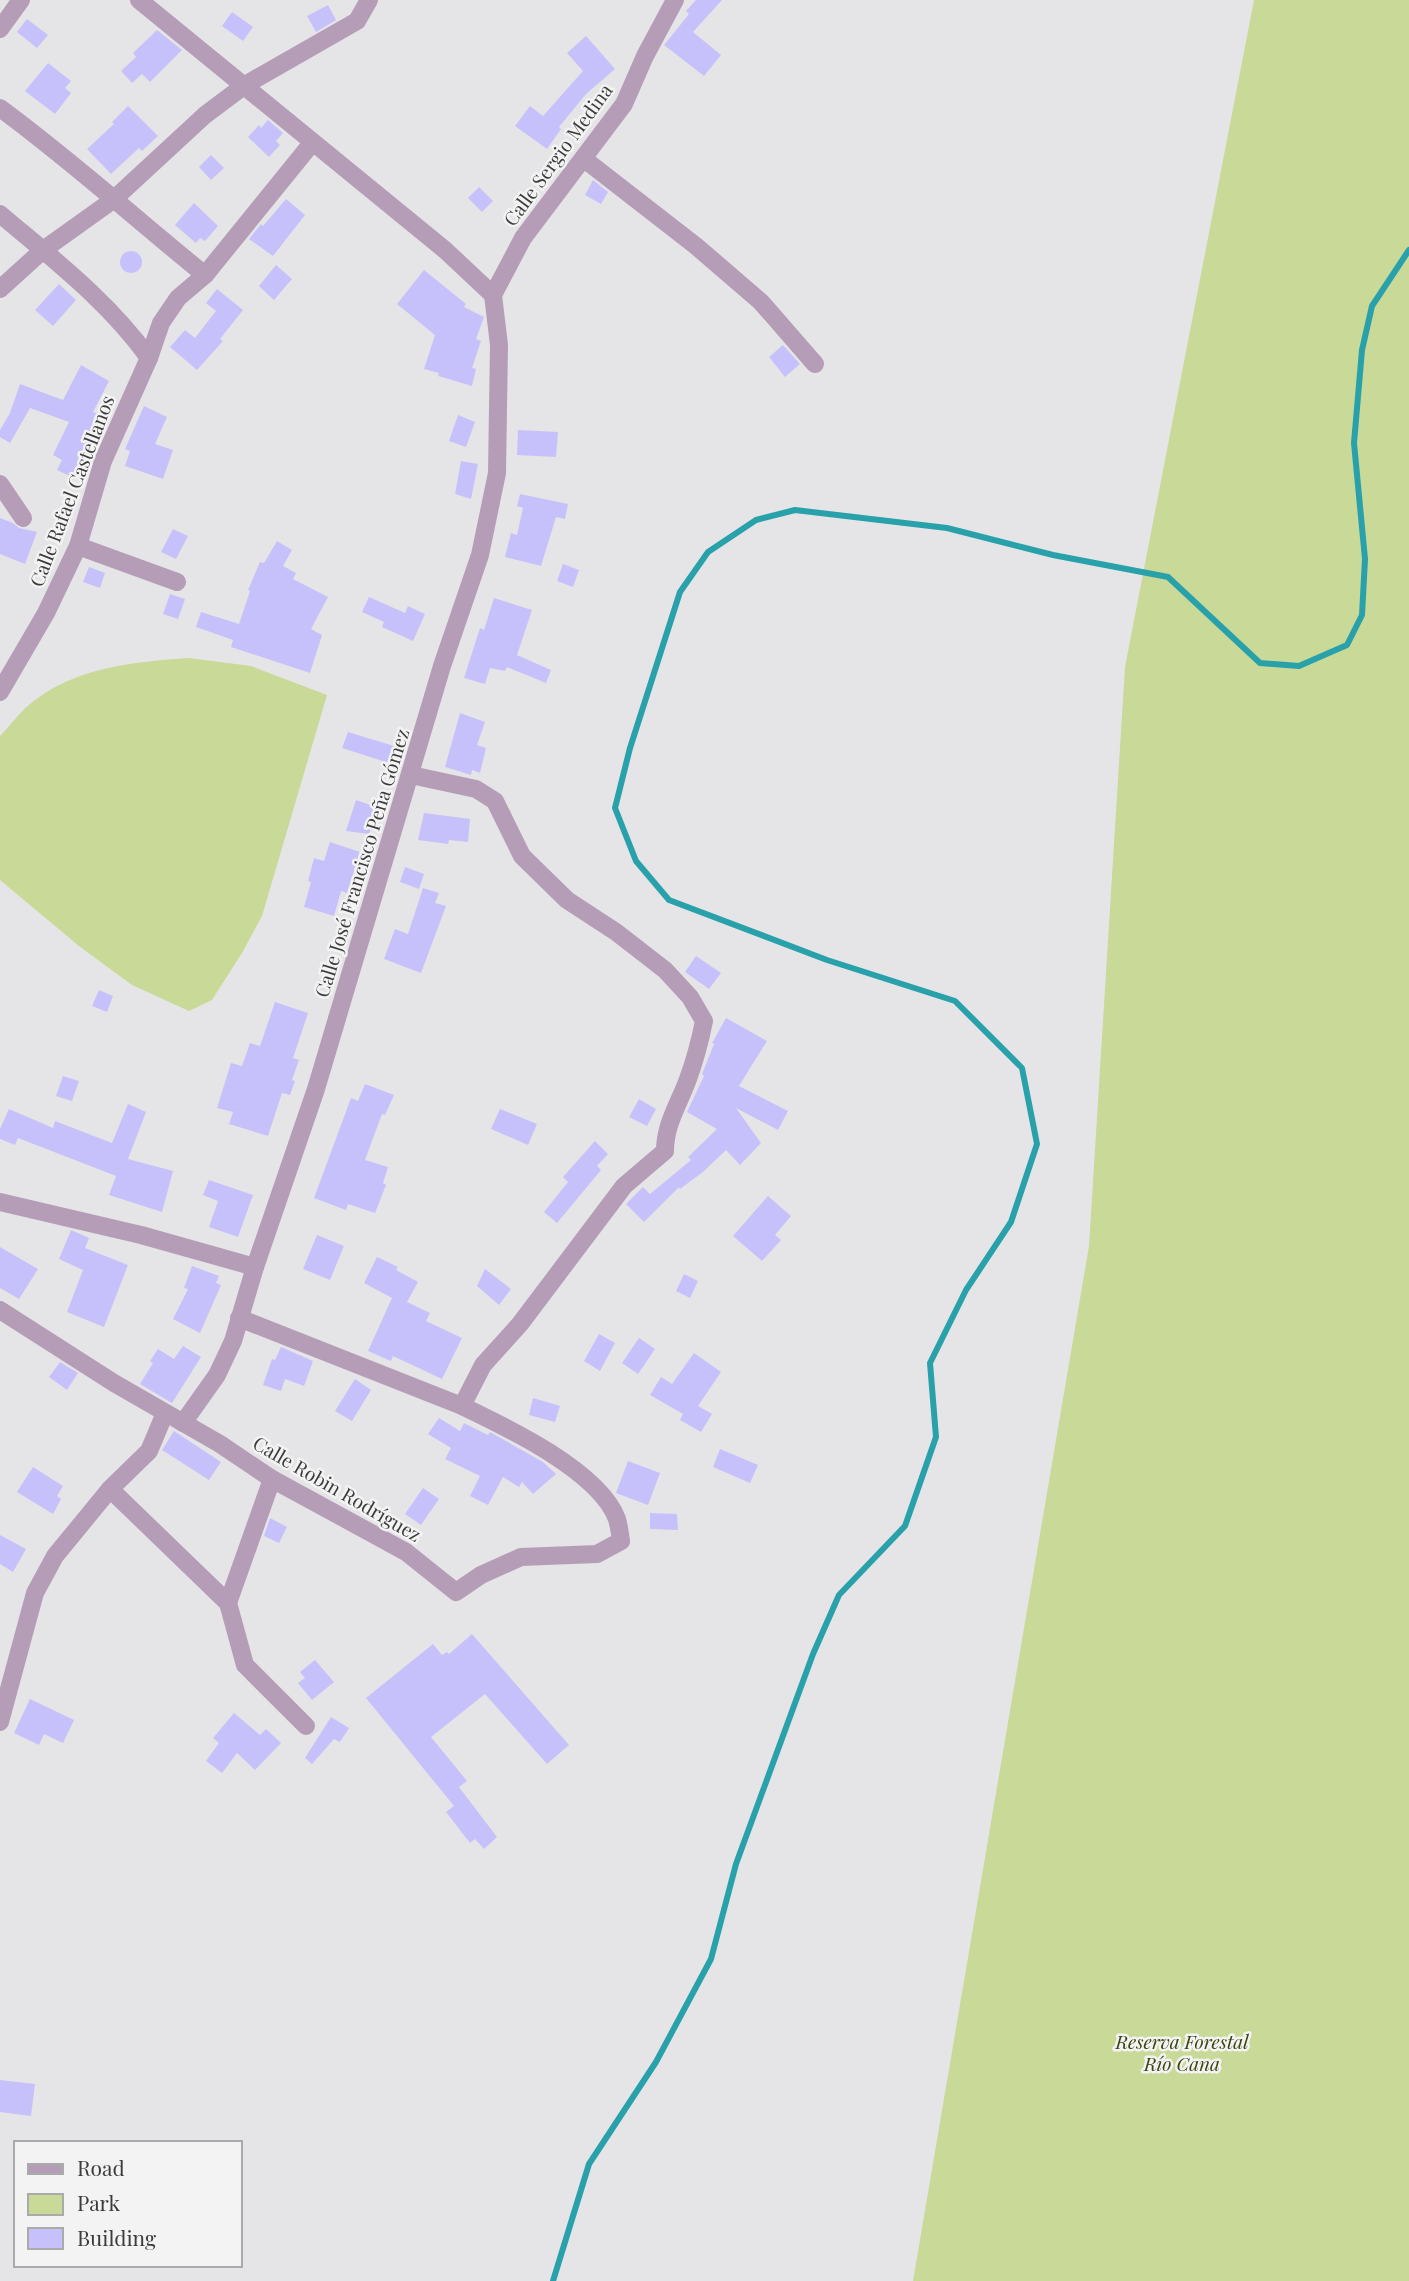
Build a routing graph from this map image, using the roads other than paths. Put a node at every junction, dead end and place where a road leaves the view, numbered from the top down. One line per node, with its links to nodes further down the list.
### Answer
1 (21, 0): 5 (street)
2 (139, 0): 6 (street)
3 (369, 0): 6 (street)
4 (675, 0): 9 (street, Calle Sergio Medina)
5 (0, 29)
6 (245, 85): 8 (street); 10 (street)
7 (0, 108): 10 (street)
8 (312, 143): 13 (street, Calle Rafael Castellanos); 15 (street)
9 (584, 159): 15 (street, Calle Sergio Medina); 17 (street)
10 (113, 200): 12 (street); 13 (street)
11 (0, 214): 12 (street)
12 (43, 250): 14 (street); 16 (street)
13 (205, 275): 16 (street, Calle Rafael Castellanos)
14 (0, 289)
15 (492, 295): 23 (street, Calle José Francisco Peña Gómez)
16 (149, 358): 20 (street, Calle Rafael Castellanos)
17 (815, 363)
18 (0, 484): 19 (street)
19 (23, 518)
20 (78, 545): 21 (street); 22 (street, Calle Rafael Castellanos)
21 (177, 582)
22 (0, 692)
23 (411, 775): 25 (street, Calle José Francisco Peña Gómez); 28 (street)
24 (0, 1202): 25 (street)
25 (255, 1267): 27 (street, Calle José Francisco Peña Gómez)
26 (0, 1310): 29 (street, Calle Robin Rodríguez)
27 (239, 1318): 28 (street); 30 (street, Calle José Francisco Peña Gómez)
28 (462, 1406): 31 (street, Calle Robin Rodríguez)
29 (165, 1413): 30 (street, Calle Robin Rodríguez); 32 (street)
30 (183, 1423): 31 (street, Calle Robin Rodríguez)
31 (272, 1479): 33 (street)
32 (110, 1489): 33 (street); 34 (street)
33 (228, 1603): 35 (street)
34 (0, 1722)
35 (306, 1726)

